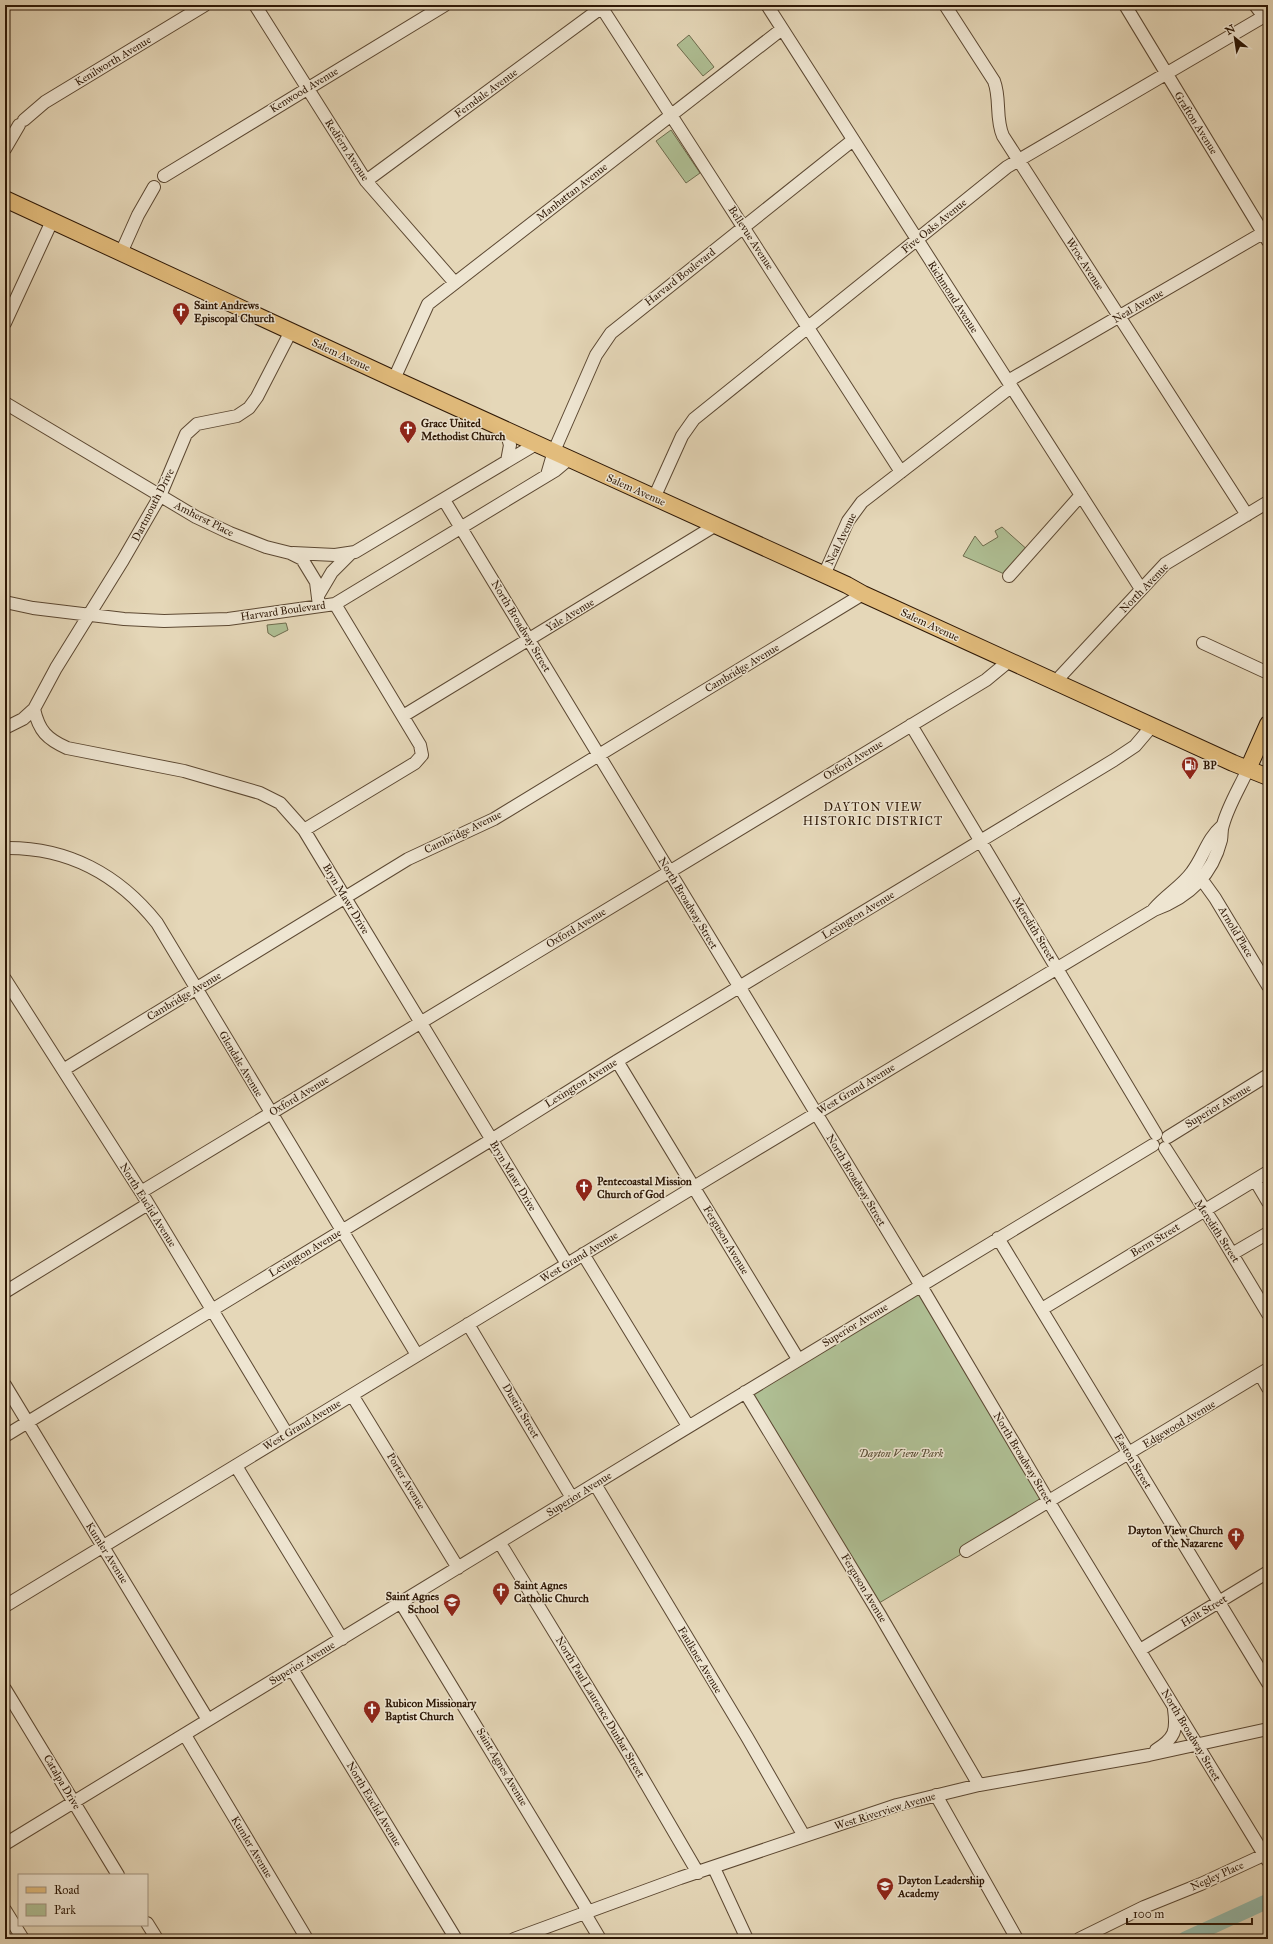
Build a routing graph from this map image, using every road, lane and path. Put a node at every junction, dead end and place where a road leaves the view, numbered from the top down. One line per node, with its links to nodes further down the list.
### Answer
1 (205, 5): 15 (street, Kenilworth Avenue)
2 (255, 5): 12 (street, Redfern Avenue)
3 (445, 5): 12 (street, Kenwood Avenue)
4 (767, 5): 10 (street, Richmond Avenue)
5 (945, 5): 16 (street, Wroe Avenue)
6 (1125, 5): 11 (street, Grafton Avenue)
7 (1255, 5): 9 (street)
8 (603, 6): 13 (street, Bellevue Avenue); 18 (street, Ferndale Avenue)
9 (1266, 16): 11 (street, Five Oaks Avenue)
10 (782, 29): 13 (street, Manhattan Avenue); 14 (street, Richmond Avenue)
11 (1167, 74): 16 (street, Five Oaks Avenue); 23 (street, Grafton Avenue)
12 (307, 89): 17 (street, Kenwood Avenue); 18 (street, Redfern Avenue)
13 (671, 114): 22 (street, Bellevue Avenue); 26 (street, Manhattan Avenue)
14 (853, 140): 22 (street, Harvard Boulevard); 24 (street, Richmond Avenue)
15 (5, 149)
16 (1019, 161): 24 (street, Five Oaks Avenue); 27 (street, Wroe Avenue)
17 (164, 176)
18 (366, 181): 26 (street, Redfern Avenue)
19 (154, 187): 25 (street)
20 (5, 199): 21 (main road, Salem Avenue)
21 (52, 221): 25 (main road, Salem Avenue); 28 (street)
22 (743, 227): 29 (street, Bellevue Avenue); 36 (street, Harvard Boulevard)
23 (1266, 234): 27 (street, Neal Avenue)
24 (916, 240): 29 (street, Five Oaks Avenue); 32 (street, Richmond Avenue)
25 (121, 253): 30 (main road, Salem Avenue)
26 (455, 284): 31 (street, Manhattan Avenue)
27 (1120, 317): 32 (street, Neal Avenue); 46 (street, Wroe Avenue)
28 (6, 320)
29 (808, 327): 39 (street, Bellevue Avenue); 43 (street, Five Oaks Avenue)
30 (291, 331): 31 (main road, Salem Avenue); 42 (street, Dartmouth Drive)
31 (394, 379): 34 (main road, Salem Avenue)
32 (1009, 384): 39 (street, Neal Avenue); 41 (street, Richmond Avenue)
33 (5, 403): 42 (street, Amherst Place)
34 (506, 431): 35 (main road, Salem Avenue); 38 (street)
35 (536, 444): 36 (main road, Salem Avenue); 38 (street, Harvard Boulevard)
36 (554, 451): 37 (main road, Salem Avenue); 40 (street, Harvard Boulevard)
37 (569, 459): 40 (street, Harvard Boulevard); 43 (main road, Salem Avenue)
38 (507, 461): 44 (street, Harvard Boulevard)
39 (901, 472): 51 (street, Neal Avenue)
40 (547, 475): 48 (street, Harvard Boulevard)
41 (1081, 495): 52 (street); 53 (street, Richmond Avenue)
42 (160, 496): 49 (street, Amherst Place); 58 (street, Dartmouth Drive)
43 (654, 498): 47 (main road, Salem Avenue)
44 (444, 500): 48 (street, North Broadway Street); 50 (street, Harvard Boulevard)
45 (1268, 502): 46 (street, North Avenue)
46 (1247, 515): 53 (street, North Avenue)
47 (716, 525): 51 (main road, Salem Avenue); 59 (street, Yale Avenue)
48 (461, 528): 57 (street, Harvard Boulevard); 59 (street, North Broadway Street)
49 (290, 553): 50 (street, Harvard Boulevard); 55 (street, Amherst Place)
50 (350, 554): 55 (street, Harvard Boulevard)
51 (824, 575): 54 (main road, Salem Avenue)
52 (1009, 576)
53 (1141, 589): 63 (street, North Avenue)
54 (863, 594): 61 (main road, Salem Avenue); 70 (street, Cambridge Avenue)
55 (319, 600): 57 (street, Harvard Boulevard); 58 (street, Harvard Boulevard)
56 (5, 602): 58 (street, Harvard Boulevard)
57 (335, 604): 65 (street)
58 (90, 615): 64 (street, Dartmouth Drive)
59 (529, 640): 65 (street, Yale Avenue); 70 (street, North Broadway Street)
60 (1203, 644): 62 (street)
61 (1009, 660): 63 (main road, Salem Avenue); 67 (street, Oxford Avenue)
62 (1268, 673)
63 (1056, 681): 68 (main road, Salem Avenue)
64 (34, 709): 69 (street); 74 (street, Bryn Mawr Drive)
65 (403, 716): 74 (street)
66 (1268, 724): 71 (main road, West Grand Avenue)
67 (911, 725): 75 (street, Meredith Street); 77 (street, Oxford Avenue)
68 (1152, 726): 71 (main road, Salem Avenue); 75 (street, Lexington Avenue)
69 (5, 728)
70 (599, 755): 77 (street, North Broadway Street); 79 (street, Cambridge Avenue)
71 (1248, 769): 72 (main road, Salem Avenue); 73 (street, West Grand Avenue)
72 (1268, 777)
73 (1222, 826): 78 (street, West Grand Avenue); 80 (street, West Grand Avenue)
74 (304, 830): 79 (street, Bryn Mawr Drive)
75 (980, 841): 81 (street, Meredith Street); 84 (street, Lexington Avenue)
76 (5, 848): 85 (street, Glendale Avenue)
77 (669, 872): 84 (street, North Broadway Street); 86 (street, Oxford Avenue)
78 (1202, 880): 80 (street, West Grand Avenue); 83 (street, Arnold Place)
79 (345, 898): 85 (street, Cambridge Avenue); 86 (street, Bryn Mawr Drive)
80 (1154, 910): 81 (street, West Grand Avenue)
81 (1057, 968): 91 (street, West Grand Avenue); 93 (street, Meredith Street)
82 (5, 979): 88 (street, North Euclid Avenue)
83 (1268, 986)
84 (738, 987): 87 (street, Lexington Avenue); 91 (street, North Broadway Street)
85 (196, 989): 88 (street, Cambridge Avenue); 90 (street, Glendale Avenue)
86 (420, 1022): 90 (street, Oxford Avenue); 92 (street, Bryn Mawr Drive)
87 (617, 1061): 92 (street, Lexington Avenue); 96 (street, Ferguson Avenue)
88 (63, 1070): 97 (street, North Euclid Avenue)
89 (1268, 1075): 93 (street, Superior Avenue)
90 (271, 1113): 97 (street, Oxford Avenue); 101 (street, Glendale Avenue)
91 (815, 1114): 96 (street, West Grand Avenue); 107 (street, North Broadway Street)
92 (491, 1140): 101 (street, Lexington Avenue); 106 (street, Bryn Mawr Drive)
93 (1160, 1141): 100 (street, Meredith Street); 103 (street, Superior Avenue)
94 (1268, 1172): 95 (street, Berm Street)
95 (1255, 1180): 98 (street); 100 (street, Berm Street)
96 (694, 1187): 104 (street, West Grand Avenue); 114 (street, Ferguson Avenue)
97 (141, 1192): 99 (street, North Euclid Avenue)
98 (1268, 1202)
99 (148, 1204): 108 (street); 109 (street, North Euclid Avenue)
100 (1204, 1210): 105 (street, Meredith Street); 110 (street, Berm Street)
101 (342, 1230): 109 (street, Lexington Avenue); 113 (street, Glendale Avenue)
102 (1268, 1233): 105 (street)
103 (998, 1238): 107 (street, Superior Avenue); 110 (street, Easton Street)
104 (583, 1254): 106 (street, West Grand Avenue); 121 (street)
105 (1232, 1254): 111 (street, Meredith Street)
106 (566, 1264): 112 (street, West Grand Avenue)
107 (921, 1286): 114 (street, Superior Avenue); 128 (street, North Broadway Street)
108 (5, 1292)
109 (212, 1309): 120 (street, Lexington Avenue); 122 (street, North Euclid Avenue)
110 (1042, 1309): 124 (street, Easton Street)
111 (1268, 1314)
112 (468, 1324): 113 (street, West Grand Avenue); 127 (street, Dustin Street)
113 (417, 1355): 119 (street, West Grand Avenue)
114 (798, 1359): 118 (street, Superior Avenue)
115 (1264, 1372): 117 (street); 124 (street, Edgewood Avenue)
116 (5, 1385): 120 (street, Kumler Avenue)
117 (1268, 1388)
118 (745, 1392): 121 (street, Superior Avenue); 148 (street, Ferguson Avenue)
119 (352, 1395): 122 (street, West Grand Avenue); 132 (street, Porter Avenue)
120 (27, 1422): 123 (street, Lexington Avenue); 130 (street, Kumler Avenue)
121 (688, 1426): 126 (street, Superior Avenue)
122 (287, 1434): 125 (street, West Grand Avenue)
123 (5, 1436)
124 (1129, 1454): 128 (street, Edgewood Avenue); 135 (street, Easton Street)
125 (236, 1466): 130 (street, West Grand Avenue); 137 (street)
126 (595, 1484): 127 (street, Superior Avenue); 151 (street, Faulkner Avenue)
127 (572, 1498): 129 (street, Superior Avenue)
128 (1049, 1502): 131 (street, Edgewood Avenue); 138 (street, North Broadway Street)
129 (500, 1543): 132 (street, Superior Avenue); 155 (street, North Paul Laurence Dunbar Street)
130 (102, 1546): 136 (street, West Grand Avenue); 143 (street, Kumler Avenue)
131 (966, 1551)
132 (458, 1568): 134 (street, Superior Avenue)
133 (1268, 1572): 135 (street, Holt Street)
134 (401, 1602): 137 (street, Superior Avenue); 158 (street, Saint Agnes Avenue)
135 (1219, 1602): 138 (street, Holt Street); 140 (street, Easton Street)
136 (5, 1606)
137 (342, 1639): 139 (street, Superior Avenue)
138 (1140, 1650): 142 (street, North Broadway Street)
139 (292, 1669): 143 (street, Superior Avenue); 163 (street, North Euclid Avenue)
140 (1268, 1683)
141 (5, 1689): 150 (street, Catalpa Drive)
142 (1173, 1704): 146 (street, North Broadway Street); 147 (street)
143 (208, 1720): 145 (street, Superior Avenue)
144 (1268, 1729): 146 (street, West Riverview Avenue)
145 (185, 1735): 150 (street, Superior Avenue); 162 (street, Kumler Avenue)
146 (1197, 1745): 147 (street, West Riverview Avenue); 153 (street, North Broadway Street)
147 (1149, 1755): 148 (street, West Riverview Avenue)
148 (979, 1785): 149 (street, West Riverview Avenue)
149 (936, 1795): 151 (street, West Riverview Avenue); 167 (street)
150 (74, 1802): 152 (street, Superior Avenue); 156 (street, Catalpa Drive)
151 (804, 1836): 154 (street, West Riverview Avenue)
152 (5, 1844)
153 (1267, 1856): 168 (street, Negley Place)
154 (714, 1868): 155 (street, West Riverview Avenue); 166 (street)
155 (698, 1873): 158 (street, West Riverview Avenue)
156 (117, 1874)
157 (5, 1910): 160 (street)
158 (586, 1911): 164 (street, West Riverview Avenue); 165 (street, Saint Agnes Avenue)
159 (148, 1925): 161 (street)
160 (23, 1939)
161 (157, 1939)
162 (307, 1939)
163 (456, 1939)
164 (514, 1939)
165 (600, 1939)
166 (747, 1939)
167 (1018, 1939)
168 (1079, 1939)

